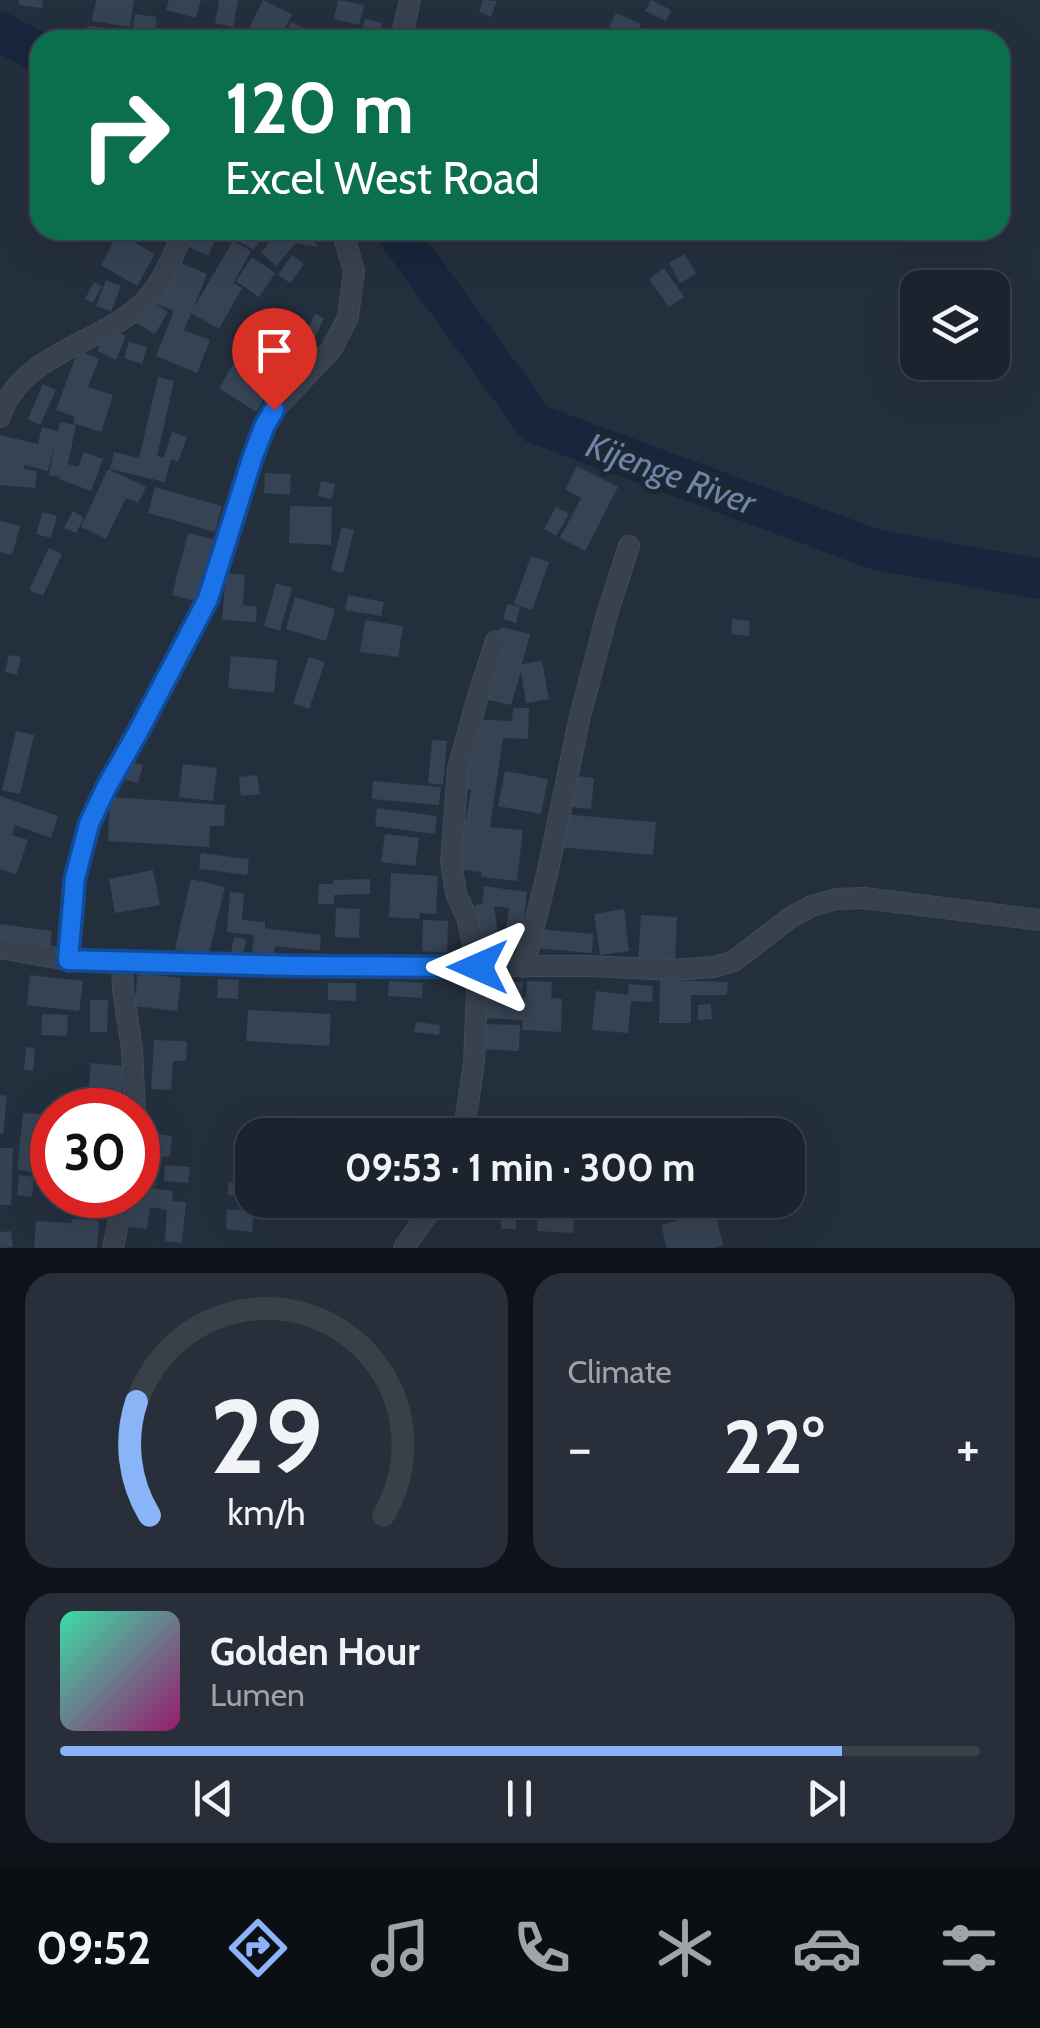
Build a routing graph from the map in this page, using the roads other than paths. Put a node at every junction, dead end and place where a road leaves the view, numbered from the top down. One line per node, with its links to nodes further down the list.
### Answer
1 (410, 0): 2 (street)
2 (403, 30)
3 (179, 240): 5 (street)
4 (345, 240): 10 (street)
5 (2, 404)
6 (629, 546): 12 (street)
7 (496, 641): 13 (street)
8 (1040, 920): 12 (street)
9 (0, 948): 10 (street)
10 (68, 960): 11 (street)
11 (122, 963): 13 (street); 14 (street)
12 (524, 966): 13 (street)
13 (478, 967): 15 (street)
14 (134, 1088)
15 (466, 1118)
16 (119, 1218): 18 (street)
17 (425, 1218): 19 (street)
18 (113, 1248)
19 (404, 1248)

